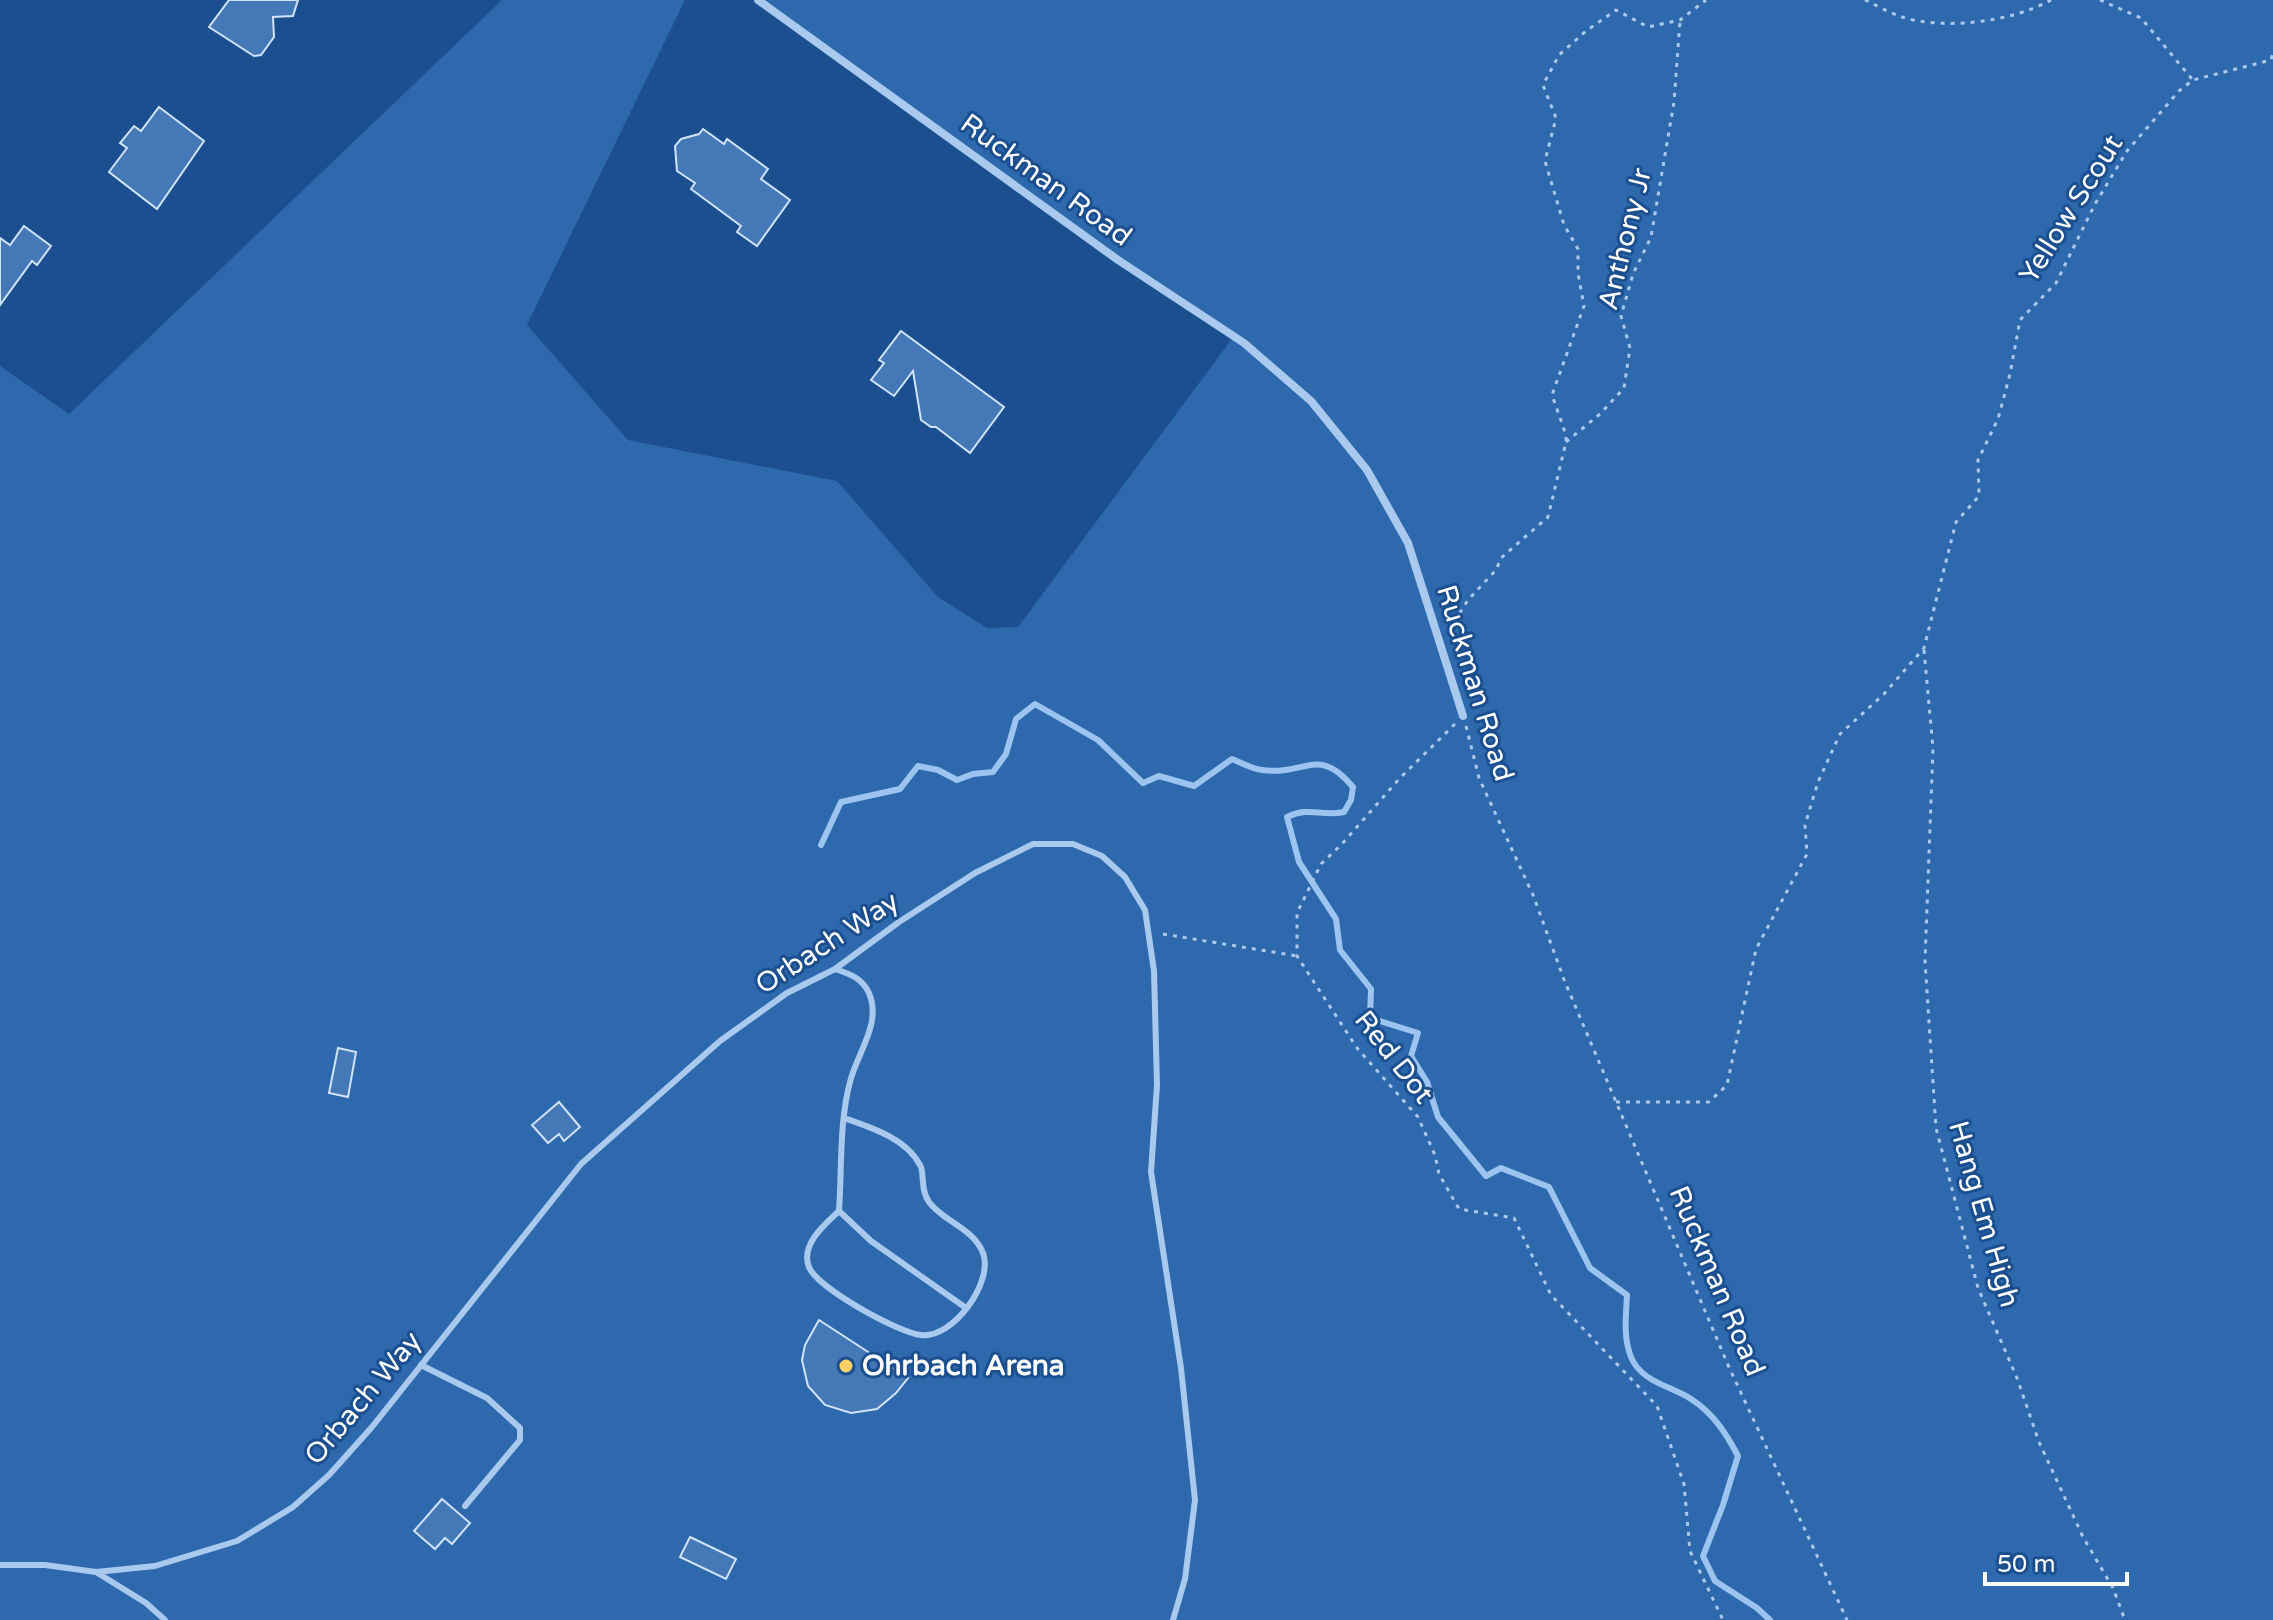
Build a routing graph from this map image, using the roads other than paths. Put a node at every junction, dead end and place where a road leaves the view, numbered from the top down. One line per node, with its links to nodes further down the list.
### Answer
1 (758, 0): 2 (street, Ruckman Road)
2 (1463, 716)
3 (835, 969): 4 (lane); 7 (lane, Orbach Way); 12 (lane, Orbach Way)
4 (844, 1118): 5 (lane); 6 (lane)
5 (839, 1211): 6 (lane); 6 (lane)
6 (966, 1308)
7 (421, 1365): 8 (lane); 10 (lane, Orbach Way)
8 (465, 1506)
9 (0, 1565): 10 (lane, Orbach Way)
10 (96, 1572): 11 (lane)
11 (165, 1620)
12 (1173, 1620)

